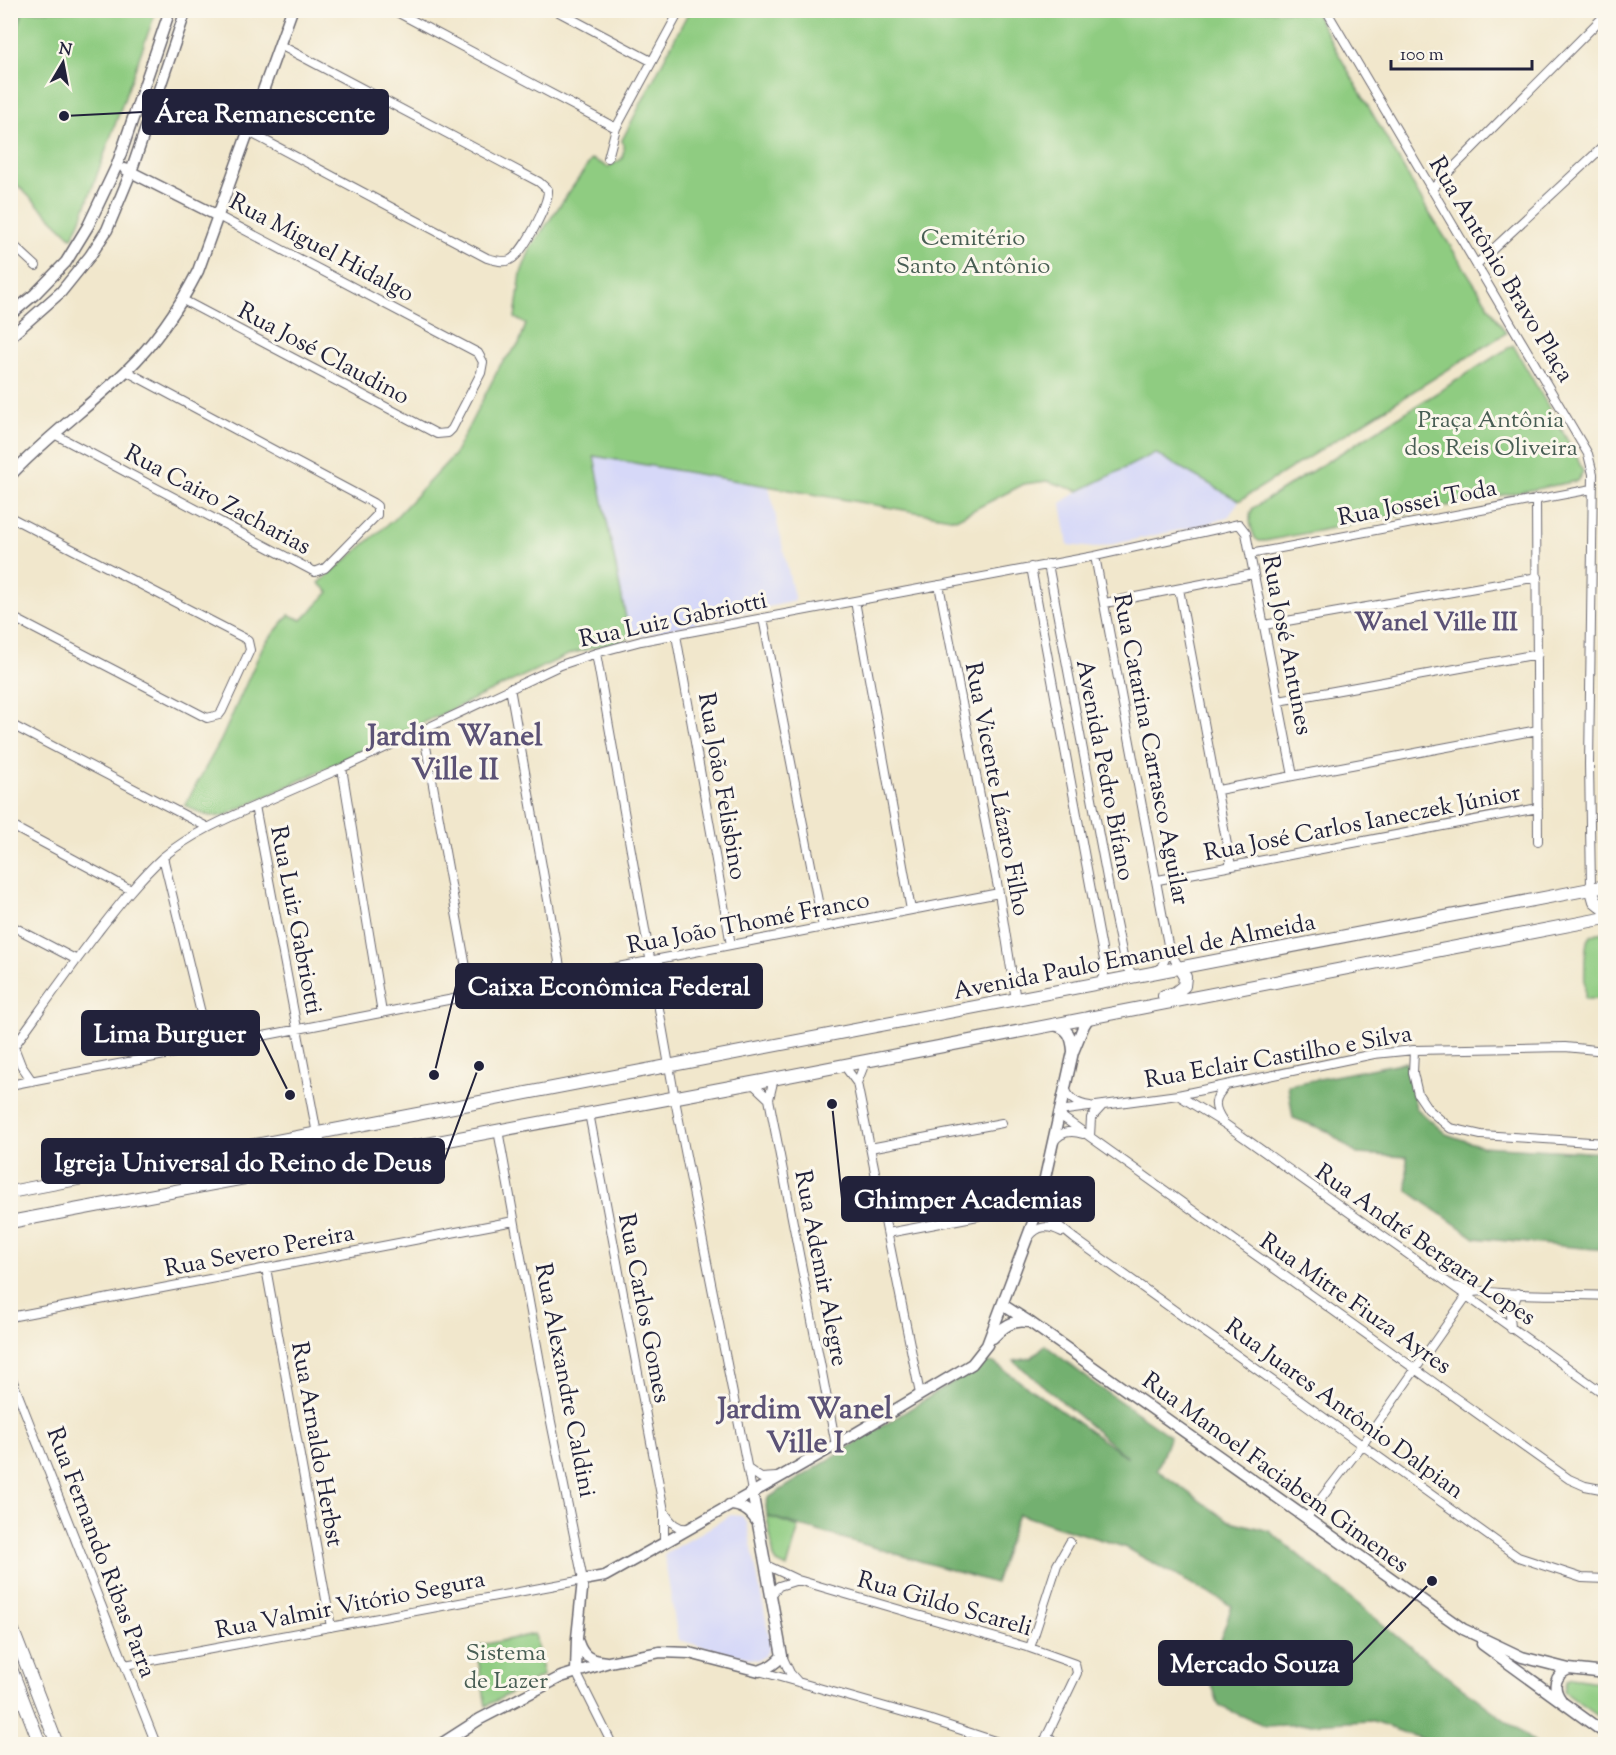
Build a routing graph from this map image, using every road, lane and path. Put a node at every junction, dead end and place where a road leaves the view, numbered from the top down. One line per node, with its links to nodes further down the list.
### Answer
1 (170, 10): 15 (street)
2 (186, 10): 16 (street)
3 (292, 10): 9 (street)
4 (393, 10): 11 (street)
5 (555, 10): 10 (street)
6 (680, 10): 10 (street)
7 (1326, 10): 17 (street, Rua Antônio Bravo Plaça)
8 (1605, 14): 17 (street)
9 (280, 45): 12 (street); 12 (street)
10 (651, 61): 11 (street)
11 (616, 128): 14 (street)
12 (249, 132): 18 (street)
13 (1605, 144): 20 (street)
14 (609, 158)
15 (117, 165): 16 (street, Rua Miguel Hidalgo); 23 (street)
16 (131, 172): 18 (street, Rua Miguel Hidalgo); 24 (street)
17 (1431, 190): 20 (street, Rua Antônio Bravo Plaça)
18 (218, 216): 22 (street); 26 (street, Rua Miguel Hidalgo)
19 (10, 242): 21 (street)
20 (1477, 264): 29 (street, Rua Antônio Bravo Plaça)
21 (36, 266)
22 (183, 300): 25 (street); 26 (street, Rua José Claudino)
23 (10, 315)
24 (10, 337)
25 (126, 371): 27 (street); 27 (street, Rua Cairo Zacharias)
26 (448, 433)
27 (54, 434): 28 (street)
28 (10, 476)
29 (1592, 489): 30 (street, Rua Jossei Toda); 66 (street, Rua Antônio Bravo Plaça)
30 (1536, 499): 33 (street, Rua Jossei Toda); 38 (street)
31 (10, 517): 43 (street)
32 (1239, 524): 33 (street, Rua José Antunes); 34 (street, Rua Luiz Gabriotti)
33 (1250, 554): 37 (street, Rua José Antunes)
34 (1095, 556): 35 (street, Rua Luiz Gabriotti); 42 (street, Rua Catarina Carrasco Aguilar)
35 (1048, 564): 36 (street, Rua Luiz Gabriotti); 69 (street, Avenida Pedro Bifano)
36 (1031, 567): 39 (street, Rua Luiz Gabriotti); 70 (street, Avenida Pedro Bifano)
37 (1253, 574): 40 (street); 45 (street, Rua José Antunes)
38 (1538, 577): 45 (street); 48 (street)
39 (939, 585): 41 (street, Rua Luiz Gabriotti); 68 (street, Rua Vicente Lázaro Filho)
40 (1179, 589): 42 (street); 56 (street)
41 (855, 601): 44 (street, Rua Luiz Gabriotti); 71 (street)
42 (1105, 603): 64 (street, Rua Catarina Carrasco Aguilar)
43 (10, 616)
44 (763, 618): 46 (street, Rua Luiz Gabriotti); 75 (street)
45 (1264, 626): 50 (street, Rua José Antunes)
46 (676, 634): 47 (street, Rua Luiz Gabriotti); 76 (street, Rua João Felisbino)
47 (596, 653): 49 (street, Rua Luiz Gabriotti); 79 (street)
48 (1538, 654): 50 (street); 53 (street)
49 (510, 688): 52 (street, Rua Luiz Gabriotti); 83 (street)
50 (1279, 701): 55 (street, Rua José Antunes)
51 (10, 724): 60 (street)
52 (423, 730): 54 (street, Rua Luiz Gabriotti); 85 (street)
53 (1538, 730): 55 (street); 58 (street)
54 (342, 768): 57 (street, Rua Luiz Gabriotti); 87 (street)
55 (1293, 776): 56 (street)
56 (1218, 790): 63 (street)
57 (255, 806): 60 (street); 91 (street, Rua Luiz Gabriotti)
58 (1538, 808): 61 (street); 63 (street, Rua José Carlos Ianeczek Júnior)
59 (10, 825): 67 (street)
60 (207, 827): 62 (street)
61 (1538, 841)
62 (164, 857): 67 (street); 92 (street)
63 (1231, 866): 64 (street, Rua José Carlos Ianeczek Júnior)
64 (1158, 880): 77 (street, Rua Catarina Carrasco Aguilar)
65 (1605, 886): 66 (main road, Avenida Paulo Emanuel de Almeida)
66 (1591, 887): 72 (main road); 80 (main road, Avenida Paulo Emanuel de Almeida)
67 (131, 890): 78 (street)
68 (999, 893): 71 (street, Rua João Thomé Franco); 86 (street, Rua Vicente Lázaro Filho)
69 (1110, 894): 70 (street); 82 (street, Avenida Pedro Bifano)
70 (1092, 897): 84 (street, Avenida Pedro Bifano)
71 (911, 910): 75 (street, Rua João Thomé Franco)
72 (1605, 910)
73 (1605, 918): 88 (main road)
74 (10, 925): 78 (street)
75 (823, 927): 76 (street, Rua João Thomé Franco)
76 (731, 945): 79 (street, Rua João Thomé Franco)
77 (1169, 950): 80 (street, Rua Catarina Carrasco Aguilar); 81 (street)
78 (77, 960): 93 (street)
79 (651, 960): 83 (street, Rua João Thomé Franco); 99 (street)
80 (1179, 967): 81 (main road, Avenida Paulo Emanuel de Almeida); 88 (main road)
81 (1159, 972): 82 (main road, Avenida Paulo Emanuel de Almeida)
82 (1136, 977): 84 (main road, Avenida Paulo Emanuel de Almeida)
83 (562, 978): 85 (street, Rua João Thomé Franco)
84 (1100, 984): 86 (main road, Avenida Paulo Emanuel de Almeida)
85 (471, 995): 87 (street, Rua João Thomé Franco)
86 (1016, 1000): 99 (main road, Avenida Paulo Emanuel de Almeida)
87 (382, 1013): 91 (street, Rua João Thomé Franco)
88 (1109, 1013): 89 (main road)
89 (1089, 1017): 90 (main road); 96 (street)
90 (1053, 1025): 96 (street); 97 (main road)
91 (298, 1029): 92 (street, Rua João Thomé Franco); 119 (street, Rua Luiz Gabriotti)
92 (209, 1046): 101 (street, Rua João Thomé Franco)
93 (12, 1049): 101 (street)
94 (1414, 1050): 95 (street, Rua Eclair Castilho e Silva); 106 (street, Rua Eclair Castilho e Silva); 121 (street)
95 (1605, 1051)
96 (1073, 1052): 105 (street)
97 (866, 1060): 98 (main road); 103 (street)
98 (843, 1064): 100 (main road); 103 (street)
99 (670, 1067): 109 (street); 119 (main road, Avenida Paulo Emanuel de Almeida)
100 (774, 1078): 102 (main road); 110 (street, Rua Ademir Alegre)
101 (32, 1081): 104 (street, Rua João Thomé Franco)
102 (752, 1083): 109 (main road); 110 (street)
103 (857, 1083): 123 (street)
104 (10, 1085)
105 (1065, 1085): 111 (street, Rua Eclair Castilho e Silva); 114 (street)
106 (1227, 1085): 107 (street, Rua Eclair Castilho e Silva); 113 (street)
107 (1202, 1090): 108 (street, Rua Eclair Castilho e Silva); 112 (street); 113 (street, Rua André Bergara Lopes)
108 (1178, 1095): 111 (street, Rua Eclair Castilho e Silva); 112 (street, Rua André Bergara Lopes)
109 (675, 1097): 115 (main road); 154 (street)
110 (769, 1099): 153 (street, Rua Ademir Alegre)
111 (1102, 1106): 114 (street, Rua Eclair Castilho e Silva); 120 (street)
112 (1196, 1106): 117 (street, Rua André Bergara Lopes)
113 (1215, 1109): 117 (street, Rua André Bergara Lopes)
114 (1059, 1112): 120 (street, Rua Mitre Fiuza Ayres); 122 (street)
115 (589, 1113): 118 (main road); 159 (street, Rua Carlos Gomes)
116 (1002, 1124): 123 (street)
117 (1225, 1124): 136 (street, Rua André Bergara Lopes)
118 (498, 1130): 124 (main road); 128 (street, Rua Alexandre Caldini)
119 (317, 1134): 124 (street); 125 (main road, Avenida Paulo Emanuel de Almeida)
120 (1090, 1136): 122 (street); 146 (street, Rua Mitre Fiuza Ayres)
121 (1605, 1143)
122 (1052, 1146): 126 (street)
123 (870, 1148): 132 (street)
124 (340, 1160): 130 (main road)
125 (10, 1192)
126 (1038, 1209): 129 (street); 134 (street, Rua Juares Antônio Dalpian)
127 (978, 1216): 132 (street)
128 (514, 1221): 135 (street, Rua Severo Pereira); 167 (street, Rua Alexandre Caldini)
129 (1034, 1221): 131 (street, Rua Juares Antônio Dalpian); 133 (street)
130 (10, 1222)
131 (1051, 1227): 133 (street); 134 (street, Rua Juares Antônio Dalpian)
132 (888, 1233): 150 (street)
133 (1028, 1238): 141 (street)
134 (1076, 1239): 152 (street, Rua Juares Antônio Dalpian)
135 (266, 1268): 142 (street, Rua Severo Pereira); 171 (street, Rua Arnaldo Herbst)
136 (1449, 1285): 137 (street); 140 (street, Rua André Bergara Lopes)
137 (1485, 1291): 138 (street); 140 (street)
138 (1518, 1293): 139 (street); 144 (street)
139 (1605, 1296)
140 (1466, 1297): 144 (street, Rua André Bergara Lopes); 146 (street)
141 (1003, 1305): 143 (street, Rua Manoel Faciabem Gimenes); 145 (street)
142 (10, 1317)
143 (1031, 1323): 145 (street); 160 (street, Rua Manoel Faciabem Gimenes)
144 (1511, 1329): 148 (street, Rua André Bergara Lopes)
145 (987, 1345): 150 (street)
146 (1415, 1369): 152 (street); 156 (street, Rua Mitre Fiuza Ayres)
147 (10, 1374): 177 (street, Rua Fernando Ribas Parra)
148 (1594, 1388): 149 (street); 151 (street, Rua André Bergara Lopes)
149 (1605, 1388)
150 (920, 1394): 153 (street)
151 (1605, 1395)
152 (1363, 1444): 160 (street); 166 (street, Rua Juares Antônio Dalpian)
153 (836, 1445): 155 (street)
154 (748, 1469): 155 (street); 157 (street)
155 (778, 1477): 157 (street)
156 (1605, 1490)
157 (752, 1491): 158 (street); 161 (street)
158 (729, 1505): 161 (street); 162 (street)
159 (664, 1511): 162 (street); 164 (street, Rua Carlos Gomes)
160 (1307, 1517): 172 (street, Rua Manoel Faciabem Gimenes)
161 (758, 1525): 165 (street)
162 (690, 1528): 164 (street)
163 (1070, 1542): 174 (street)
164 (664, 1543): 167 (street)
165 (766, 1565): 168 (street, Rua Gildo Scareli); 169 (street)
166 (1605, 1579)
167 (583, 1580): 171 (street, Rua Valmir Vitório Segura); 173 (street, Rua Alexandre Caldini)
168 (798, 1580): 169 (street); 174 (street, Rua Gildo Scareli)
169 (771, 1595): 175 (street)
170 (10, 1623): 188 (main road)
171 (331, 1627): 177 (street, Rua Valmir Vitório Segura)
172 (1463, 1629): 179 (street, Rua Manoel Faciabem Gimenes); 184 (street)
173 (576, 1638): 176 (street); 181 (street, Rua Alexandre Caldini)
174 (1030, 1648): 186 (street, Rua Gildo Scareli)
175 (782, 1656): 180 (street); 183 (street)
176 (609, 1662): 180 (street); 181 (street)
177 (125, 1665): 189 (street, Rua Fernando Ribas Parra)
178 (10, 1666): 187 (main road)
179 (1569, 1670): 182 (street, Rua Manoel Faciabem Gimenes); 184 (street)
180 (759, 1671): 183 (street)
181 (576, 1672): 190 (street); 191 (street, Rua Alexandre Caldini)
182 (1605, 1673)
183 (801, 1684): 192 (street)
184 (1561, 1701): 185 (street)
185 (1605, 1734)
186 (1047, 1736): 193 (street); 194 (street)
187 (40, 1744)
188 (57, 1744)
189 (156, 1744)
190 (441, 1744)
191 (612, 1744)
192 (1004, 1744)
193 (1043, 1744)
194 (1057, 1744)

